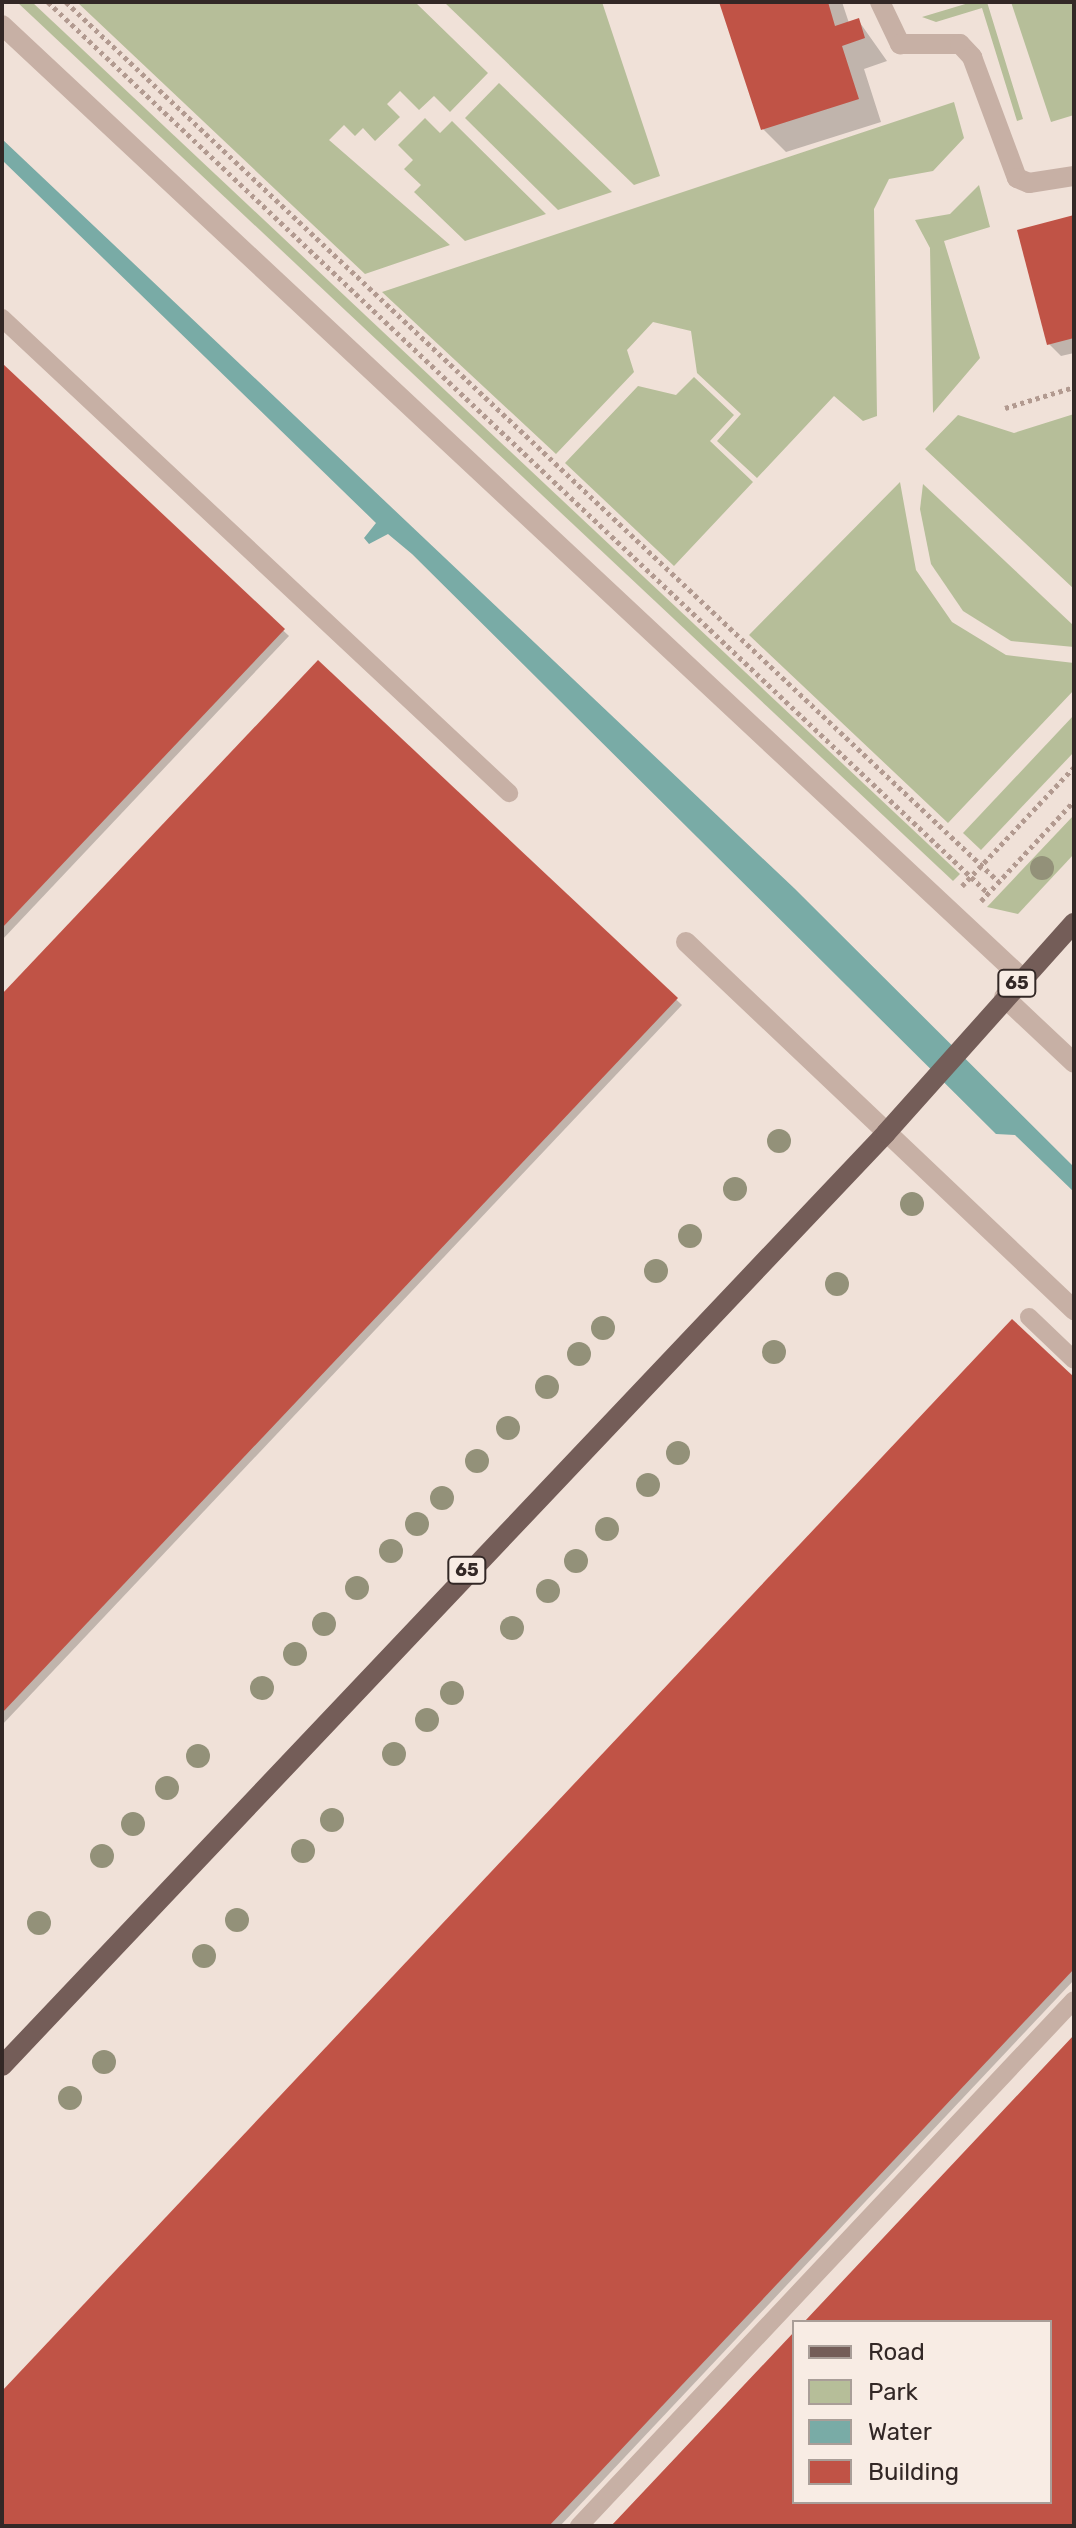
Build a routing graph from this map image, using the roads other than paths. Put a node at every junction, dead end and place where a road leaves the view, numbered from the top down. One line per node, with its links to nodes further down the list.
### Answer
1 (880, 2): 3 (street)
2 (2, 25): 8 (street)
3 (1074, 176)
4 (2, 318): 5 (lane)
5 (509, 793)
6 (1074, 923): 8 (main road, 65)
7 (686, 942): 11 (street)
8 (1022, 978): 9 (main road, 65)
9 (1004, 997): 10 (street); 11 (main road, 65)
10 (1074, 1063)
11 (886, 1133): 12 (street); 16 (main road, 65)
12 (1074, 1310)
13 (1029, 1317): 14 (lane)
14 (1074, 1360)
15 (1074, 2000): 17 (lane)
16 (2, 2066)
17 (579, 2526)

